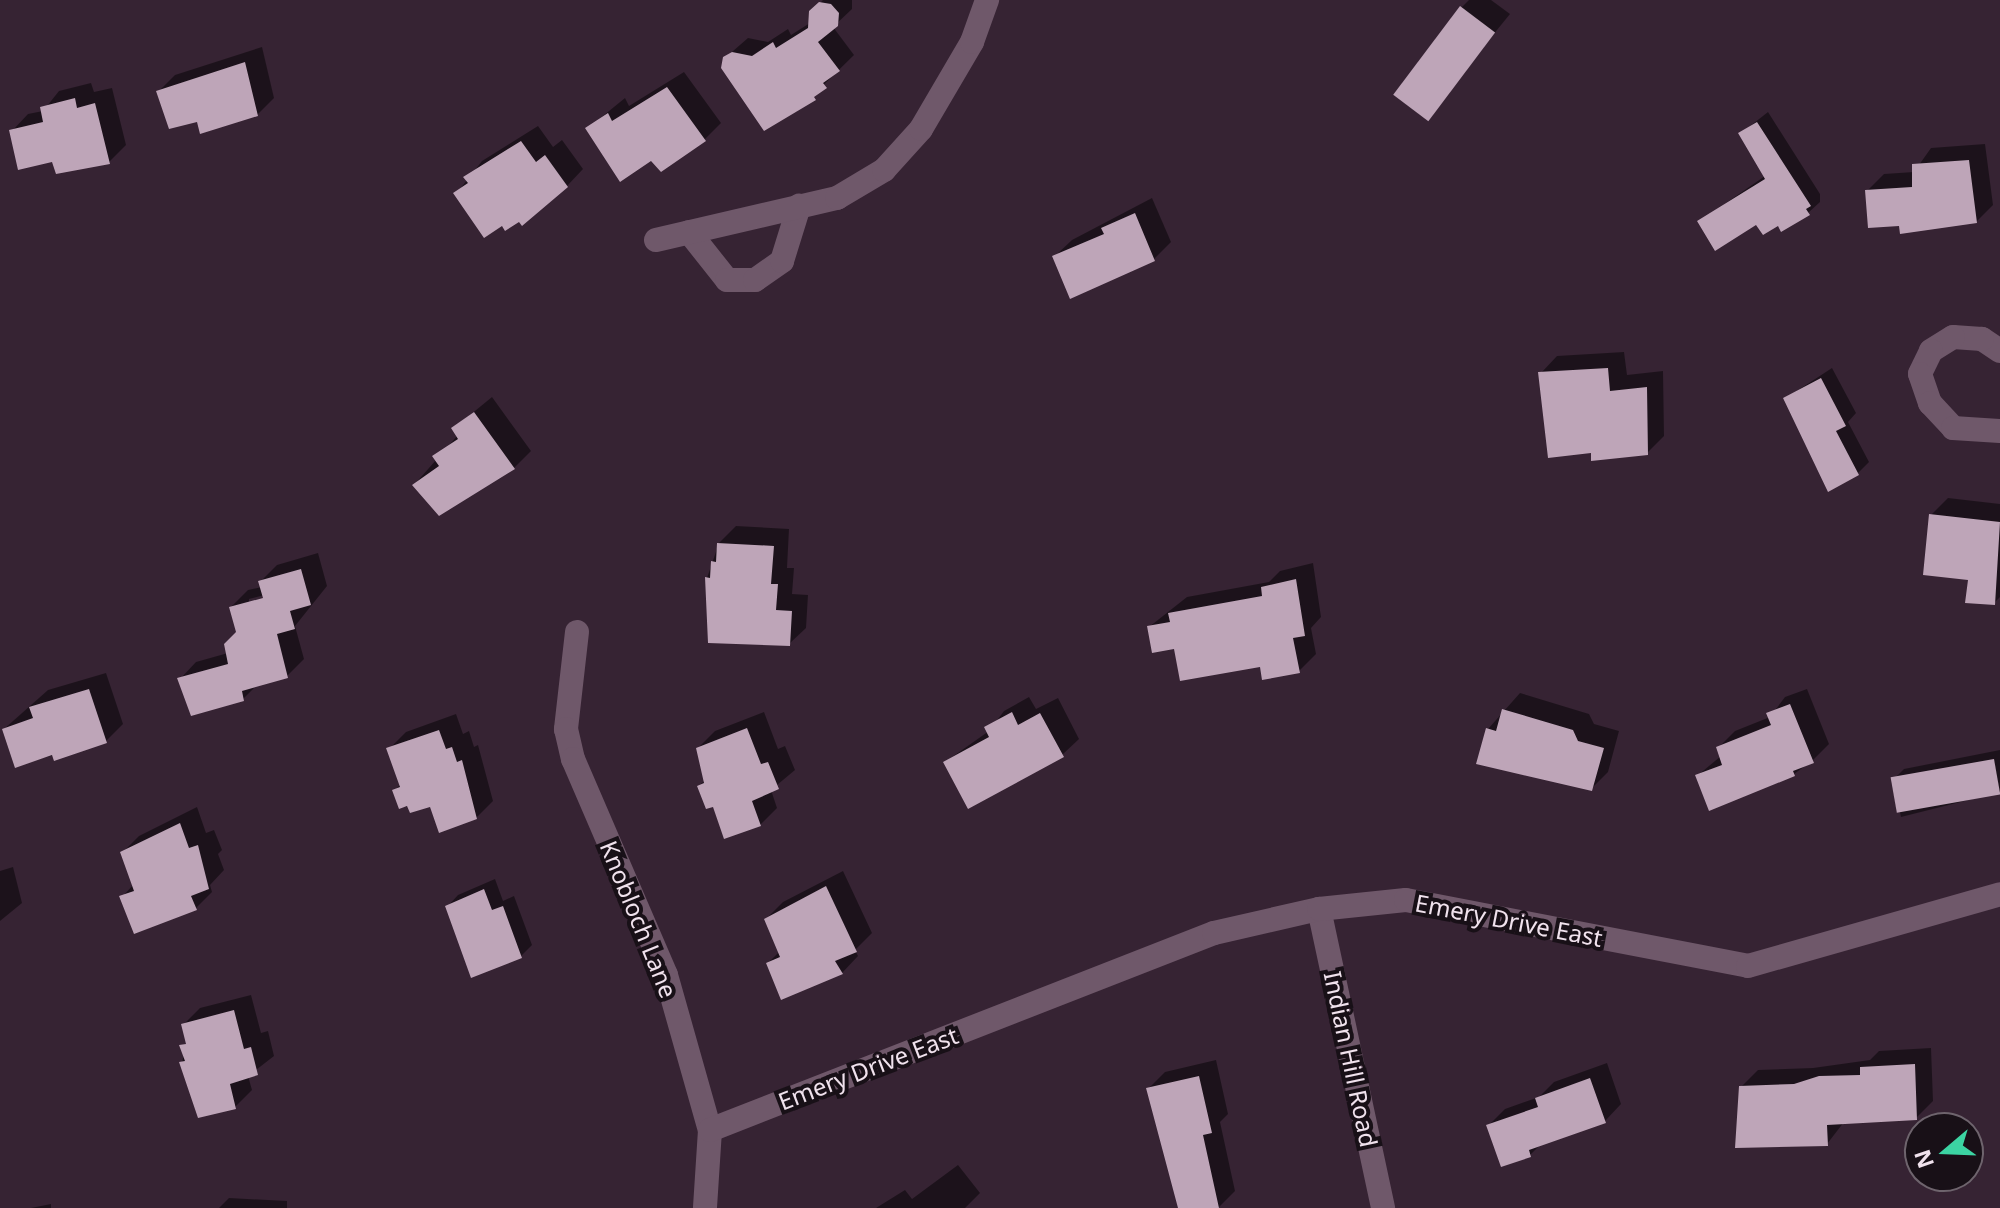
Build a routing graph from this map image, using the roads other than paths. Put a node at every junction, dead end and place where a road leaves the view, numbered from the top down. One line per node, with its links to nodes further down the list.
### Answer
1 (987, 0): 2 (street)
2 (799, 206): 3 (street); 3 (street)
3 (689, 232): 4 (street)
4 (656, 240)
5 (2000, 351): 6 (street)
6 (2000, 431)
7 (577, 632): 10 (street, Knobloch Lane)
8 (2000, 894): 9 (street, Emery Drive East)
9 (1319, 909): 10 (street, Emery Drive East); 12 (street, Indian Hill Road)
10 (710, 1130): 11 (street, Knobloch Lane)
11 (705, 1208)
12 (1383, 1208)

